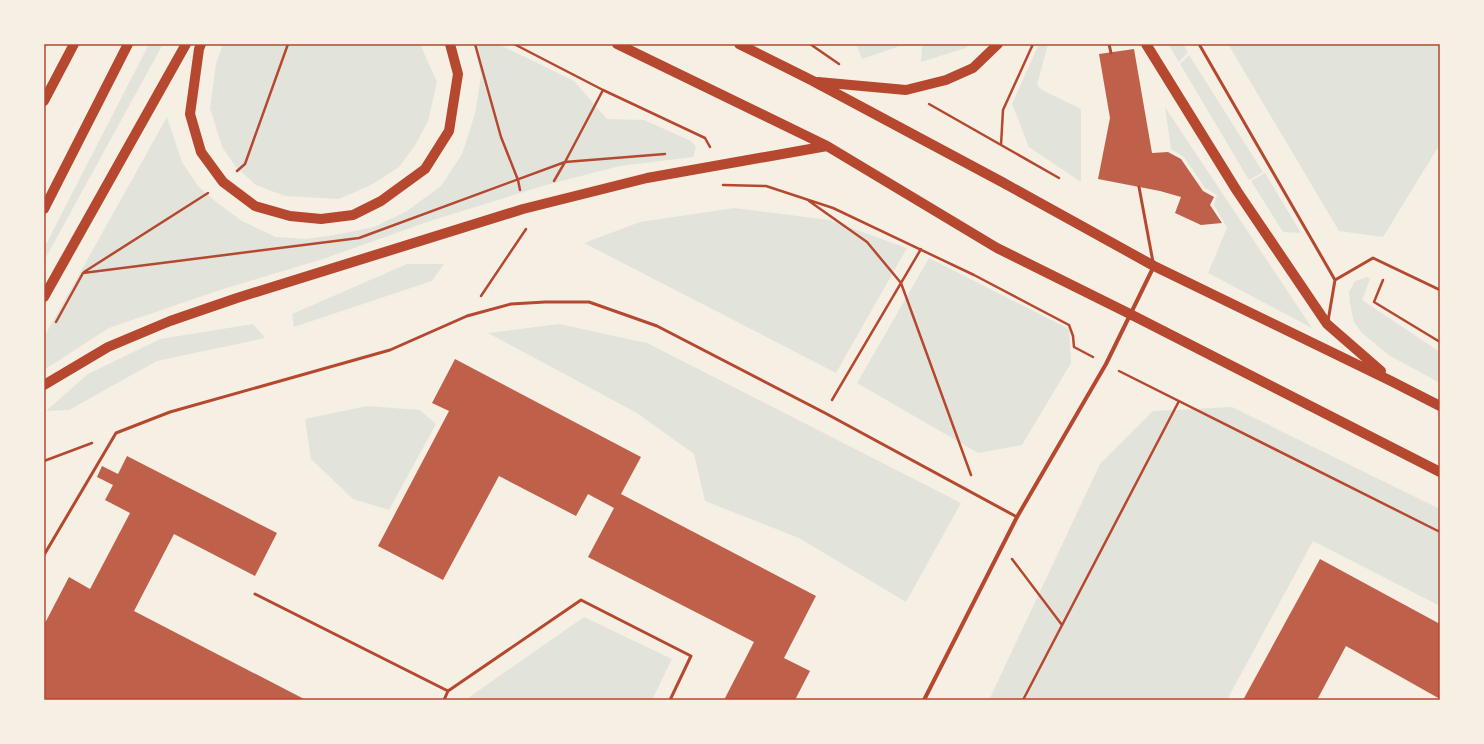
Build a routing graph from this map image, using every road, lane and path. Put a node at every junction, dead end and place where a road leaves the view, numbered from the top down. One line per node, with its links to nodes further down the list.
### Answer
1 (74, 44): 20 (main road)
2 (128, 44): 30 (main road)
3 (186, 44): 37 (main road)
4 (201, 44): 5 (main road)
5 (450, 44)
6 (475, 44): 29 (path)
7 (514, 44): 25 (path)
8 (616, 44): 22 (main road)
9 (739, 44): 18 (main road)
10 (810, 44): 17 (path)
11 (998, 44): 19 (main road)
12 (1033, 44): 21 (path)
13 (1109, 44): 16 (lane)
14 (1146, 44): 40 (main road)
15 (1199, 44): 34 (lane)
16 (1111, 53)
17 (842, 66)
18 (813, 81): 19 (main road); 33 (main road)
19 (906, 90): 21 (path)
20 (44, 101)
21 (1001, 145): 26 (path)
22 (827, 146): 25 (main road); 38 (main road)
23 (665, 154): 24 (path)
24 (565, 162)
25 (713, 167): 28 (path); 29 (main road)
26 (1058, 178)
27 (1139, 187): 33 (lane)
28 (805, 198): 31 (path); 35 (path)
29 (523, 209): 39 (path); 44 (main road)
30 (44, 210)
31 (922, 249): 35 (path); 42 (path)
32 (1364, 263): 34 (lane); 36 (lane); 41 (path)
33 (1154, 266): 38 (street); 43 (main road)
34 (1335, 280): 40 (lane)
35 (901, 283): 47 (path); 51 (path)
36 (1440, 290)
37 (44, 297)
38 (1130, 314): 42 (street); 50 (main road)
39 (468, 316): 47 (lane); 48 (lane)
40 (1328, 324): 43 (main road)
41 (1440, 342)
42 (1106, 364): 45 (path); 52 (street)
43 (1391, 380): 46 (main road)
44 (44, 385)
45 (1179, 402): 53 (path); 57 (path)
46 (1440, 406)
47 (825, 413): 51 (lane)
48 (116, 433): 49 (path); 55 (lane)
49 (44, 461)
50 (1440, 472)
51 (979, 497): 52 (lane)
52 (1017, 517): 54 (street)
53 (1440, 532)
54 (1002, 546): 57 (path); 61 (street)
55 (44, 555)
56 (255, 594): 58 (lane)
57 (1062, 625): 62 (path)
58 (448, 691): 59 (lane); 60 (lane)
59 (444, 700)
60 (670, 700)
61 (924, 700)
62 (1023, 700)

